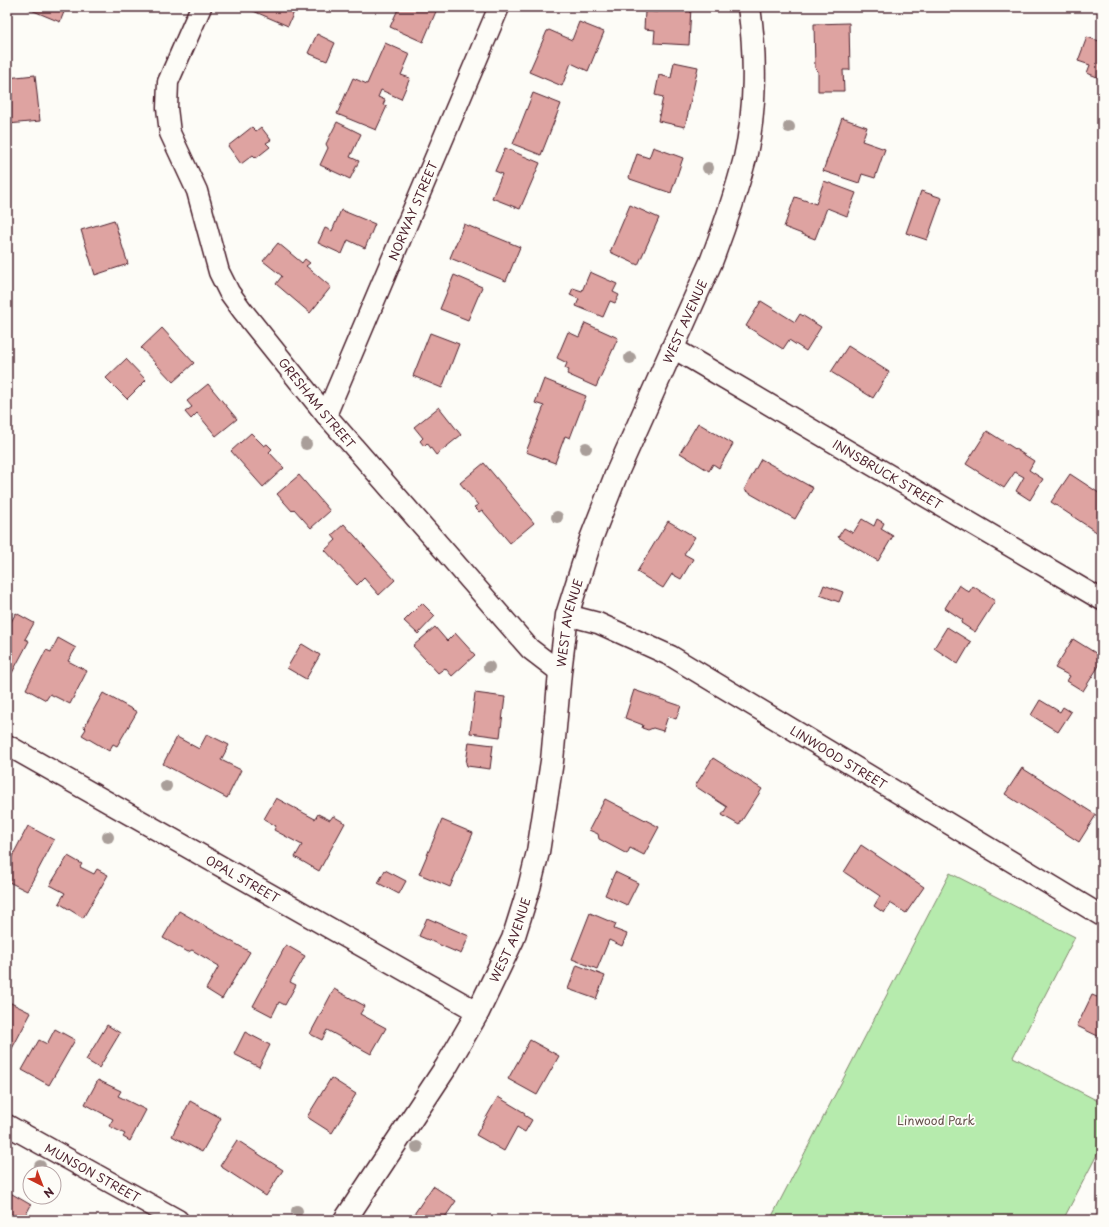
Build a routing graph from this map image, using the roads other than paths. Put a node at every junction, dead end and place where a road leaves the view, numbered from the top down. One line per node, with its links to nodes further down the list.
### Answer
1 (201, 7): 5 (street, GRESHAM STREET)
2 (499, 7): 5 (street, NORWAY STREET)
3 (749, 7): 4 (street, WEST AVENUE)
4 (673, 348): 6 (street, INNSBRUCK STREET); 7 (street, WEST AVENUE)
5 (326, 415): 8 (street, GRESHAM STREET)
6 (1102, 600)
7 (567, 615): 8 (street, WEST AVENUE); 10 (street, LINWOOD STREET)
8 (560, 672): 11 (street, WEST AVENUE)
9 (7, 745): 11 (street, OPAL STREET)
10 (1102, 916)
11 (478, 1012): 14 (street, WEST AVENUE)
12 (7, 1125): 13 (street, MUNSON STREET)
13 (178, 1220)
14 (345, 1220)

